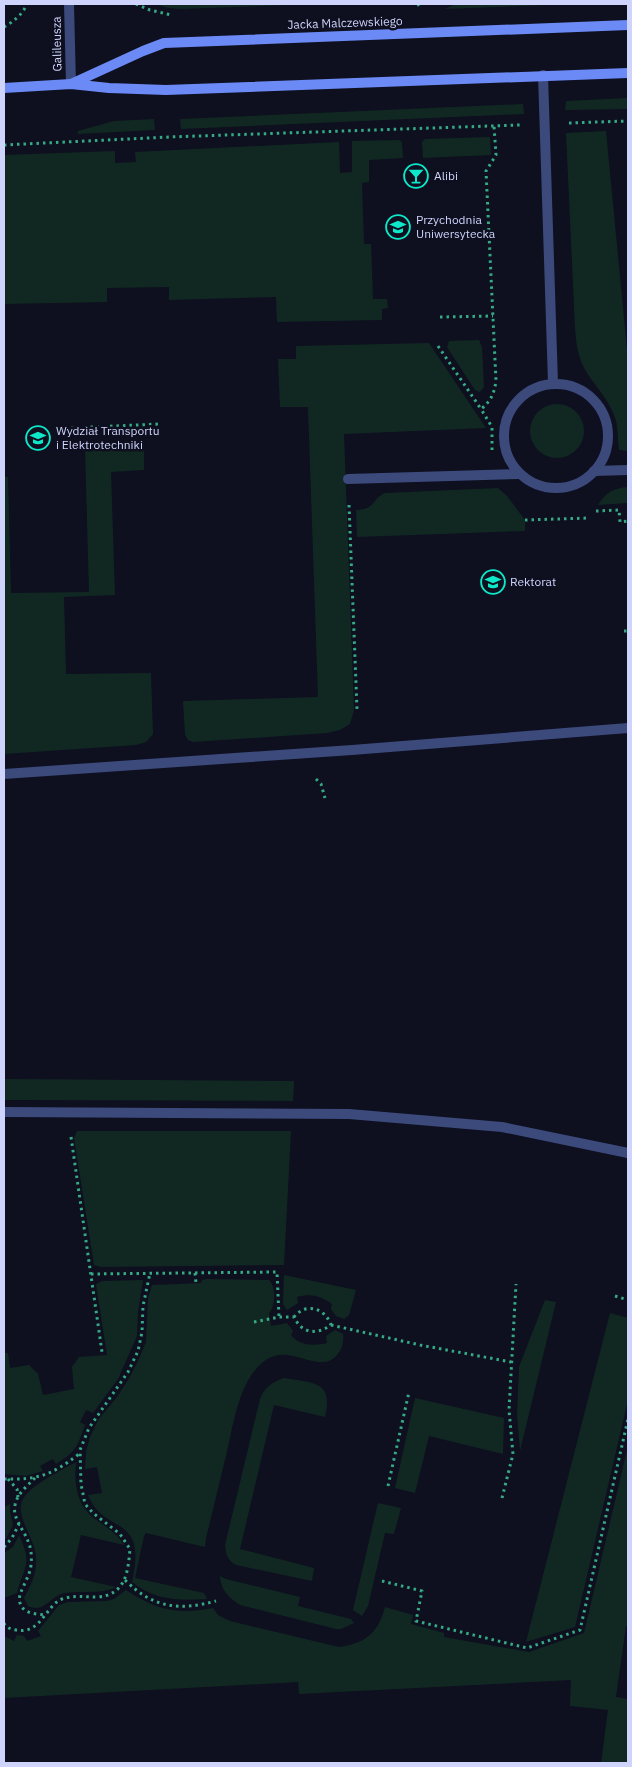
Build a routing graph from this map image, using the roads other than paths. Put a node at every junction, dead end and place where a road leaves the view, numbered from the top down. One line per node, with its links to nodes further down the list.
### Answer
1 (69, 4): 5 (street, Galileusza)
2 (628, 25): 5 (street, Jacka Malczewskiego)
3 (628, 73): 4 (street, Jacka Malczewskiego)
4 (543, 75): 5 (street, Jacka Malczewskiego); 7 (street)
5 (70, 84): 6 (street, Jacka Malczewskiego)
6 (4, 88)
7 (553, 383): 9 (street); 10 (street)
8 (628, 470): 9 (street)
9 (594, 471): 10 (street)
10 (519, 474): 11 (street)
11 (348, 479)
12 (628, 728): 13 (street)
13 (4, 774)
14 (4, 1112): 15 (street)
15 (628, 1153)

